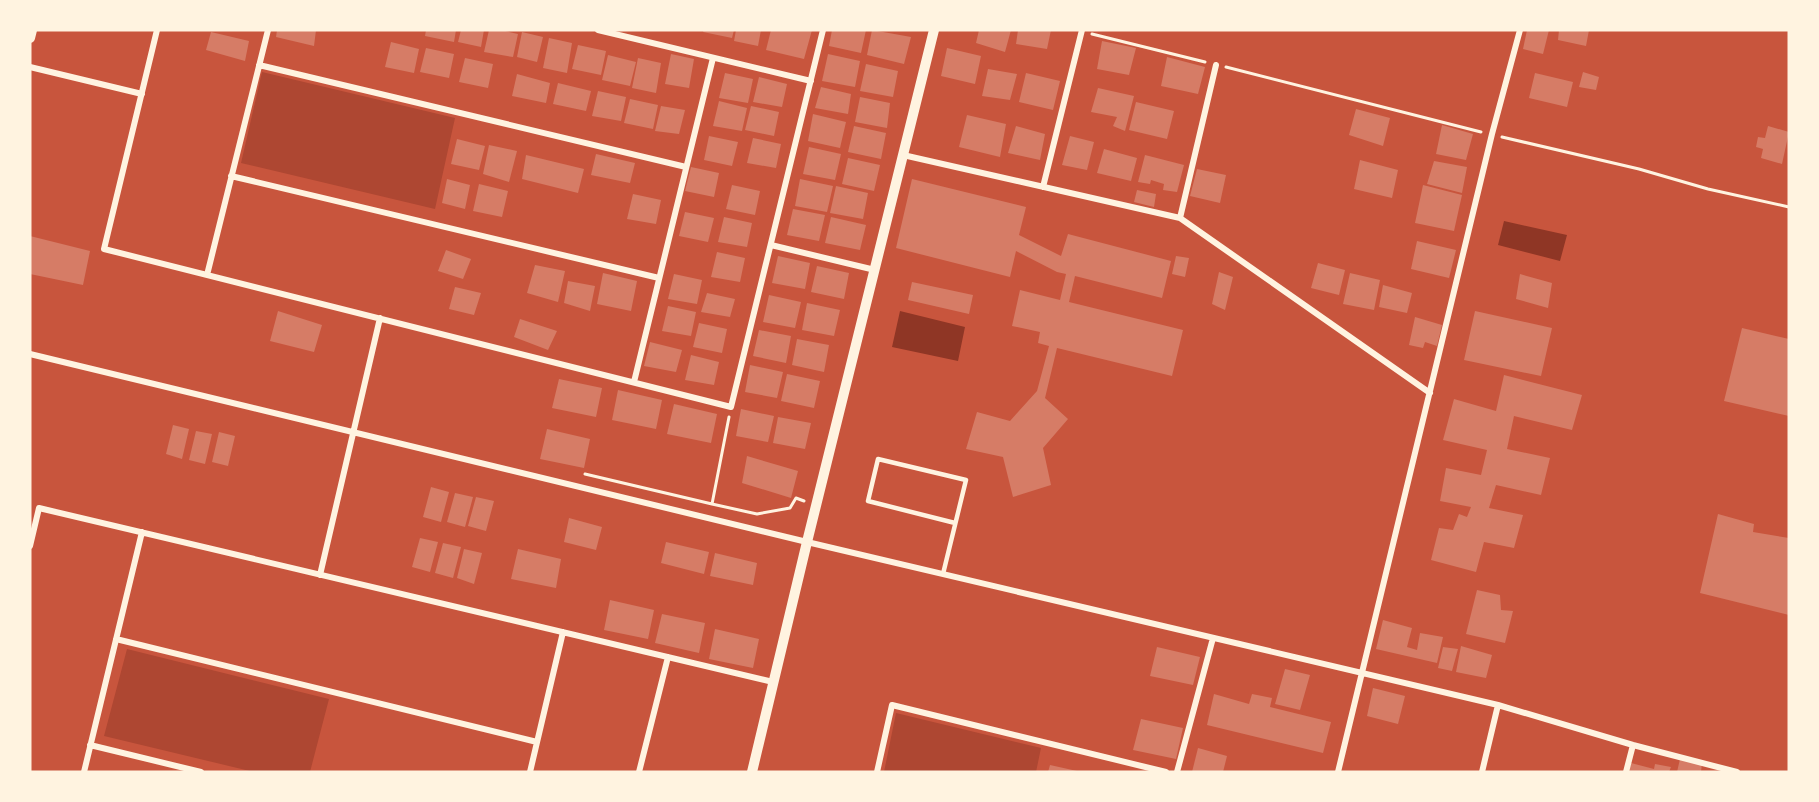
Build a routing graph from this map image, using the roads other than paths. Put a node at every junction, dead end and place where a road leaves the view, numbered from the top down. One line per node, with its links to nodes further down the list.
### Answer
1 (32, 30): 9 (street)
2 (157, 30): 15 (street)
3 (268, 30): 12 (street)
4 (598, 30): 10 (street)
5 (823, 30): 14 (street)
6 (934, 30): 16 (street)
7 (1520, 30): 28 (street)
8 (1082, 31): 19 (street)
9 (30, 38)
10 (713, 58): 14 (street); 17 (street)
11 (1216, 64): 20 (street)
12 (259, 65): 17 (street); 18 (street)
13 (30, 68): 15 (street)
14 (811, 81): 21 (street)
15 (142, 93): 23 (street)
16 (903, 155): 19 (street); 22 (street)
17 (686, 167): 24 (street)
18 (231, 176): 23 (street); 24 (street)
19 (1043, 187): 20 (street)
20 (1180, 218): 28 (street)
21 (771, 245): 22 (street); 27 (street)
22 (875, 270): 32 (street)
23 (207, 275): 25 (street)
24 (659, 278): 27 (street)
25 (380, 318): 27 (street); 29 (street)
26 (30, 354): 29 (street)
27 (634, 382)
28 (1430, 393): 40 (street)
29 (353, 434): 32 (street); 35 (street)
30 (956, 523): 30 (lane); 34 (lane)
31 (142, 532): 33 (street); 35 (street); 38 (street)
32 (807, 542): 34 (street); 41 (street)
33 (30, 546)
34 (943, 574): 37 (street)
35 (320, 575): 36 (street)
36 (562, 632): 39 (street); 43 (street)
37 (1213, 638): 40 (street); 54 (street)
38 (116, 639): 43 (street); 45 (street)
39 (668, 657): 41 (street); 50 (street)
40 (1362, 673): 42 (street); 55 (street)
41 (774, 682): 51 (street)
42 (1498, 705): 44 (street); 56 (street)
43 (537, 742): 49 (street)
44 (1633, 745): 46 (street); 57 (street)
45 (90, 746): 47 (street); 48 (street)
46 (1716, 769): 58 (street)
47 (84, 772)
48 (201, 772)
49 (530, 772)
50 (639, 772)
51 (752, 772)
52 (877, 772): 53 (street)
53 (1166, 772)
54 (1177, 772)
55 (1338, 772)
56 (1482, 772)
57 (1626, 772)
58 (1737, 772)

